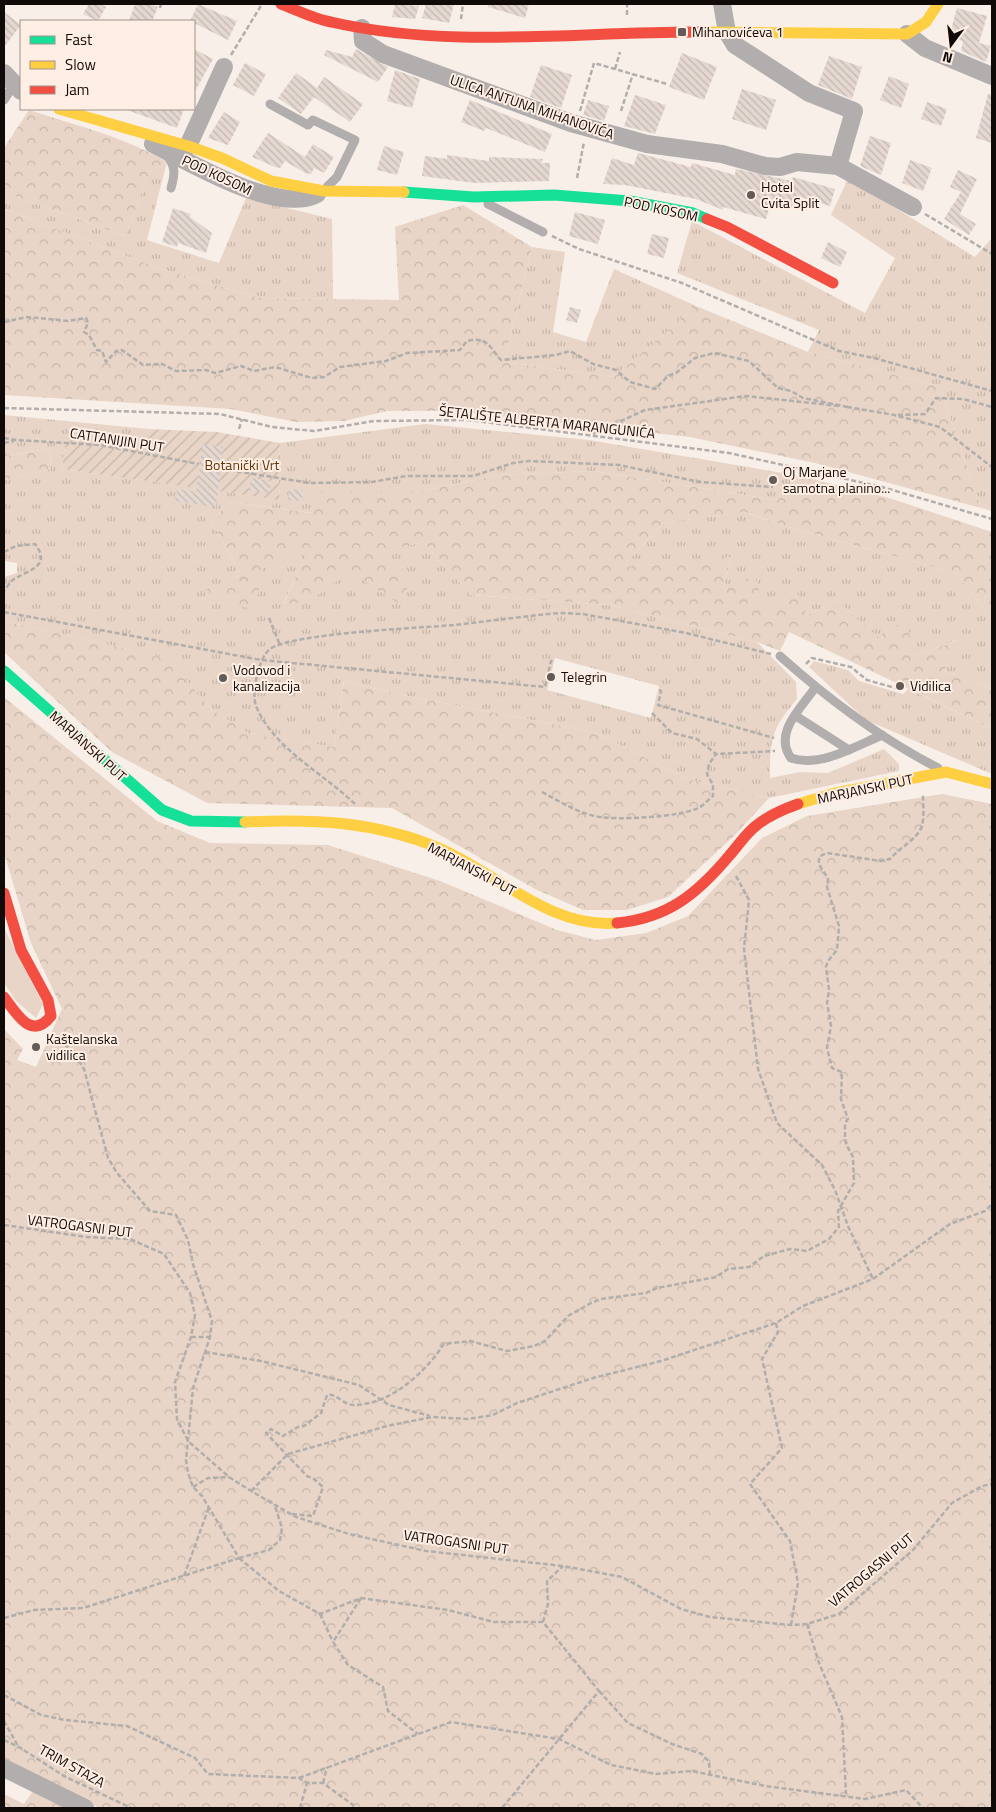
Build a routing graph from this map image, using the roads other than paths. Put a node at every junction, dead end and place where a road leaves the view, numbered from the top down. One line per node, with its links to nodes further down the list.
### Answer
1 (281, 4): 4 (street)
2 (722, 4): 5 (street)
3 (938, 4): 6 (street)
4 (362, 28): 5 (street); 16 (street, ULICA ANTUNA MIHANOVIĆA)
5 (727, 32): 6 (street); 16 (street)
6 (907, 34): 8 (street)
7 (224, 67): 14 (street, POD KOSOM)
8 (992, 76)
9 (13, 83): 10 (lane)
10 (4, 100)
11 (270, 104): 18 (lane)
12 (63, 110): 13 (street, POD KOSOM)
13 (115, 124): 14 (street, POD KOSOM); 15 (street, POD KOSOM)
14 (188, 146): 18 (street, POD KOSOM)
15 (163, 149): 17 (lane); 18 (street, POD KOSOM)
16 (838, 166): 20 (street, ULICA ANTUNA MIHANOVIĆA)
17 (171, 188)
18 (324, 191): 19 (street, POD KOSOM)
19 (474, 197): 21 (lane, POD KOSOM); 22 (street, POD KOSOM)
20 (913, 207)
21 (544, 232)
22 (832, 283)
23 (780, 656): 25 (lane, MARJANSKI PUT)
24 (4, 671): 29 (street, MARJANSKI PUT)
25 (815, 688): 26 (lane); 27 (lane, MARJANSKI PUT)
26 (796, 716): 28 (lane); 28 (lane)
27 (882, 735): 28 (lane); 29 (lane, MARJANSKI PUT)
28 (849, 750)
29 (946, 772): 30 (street, MARJANSKI PUT)
30 (992, 784)
31 (4, 893): 32 (street)
32 (4, 998)
33 (4, 1768): 34 (street)
34 (85, 1808)

